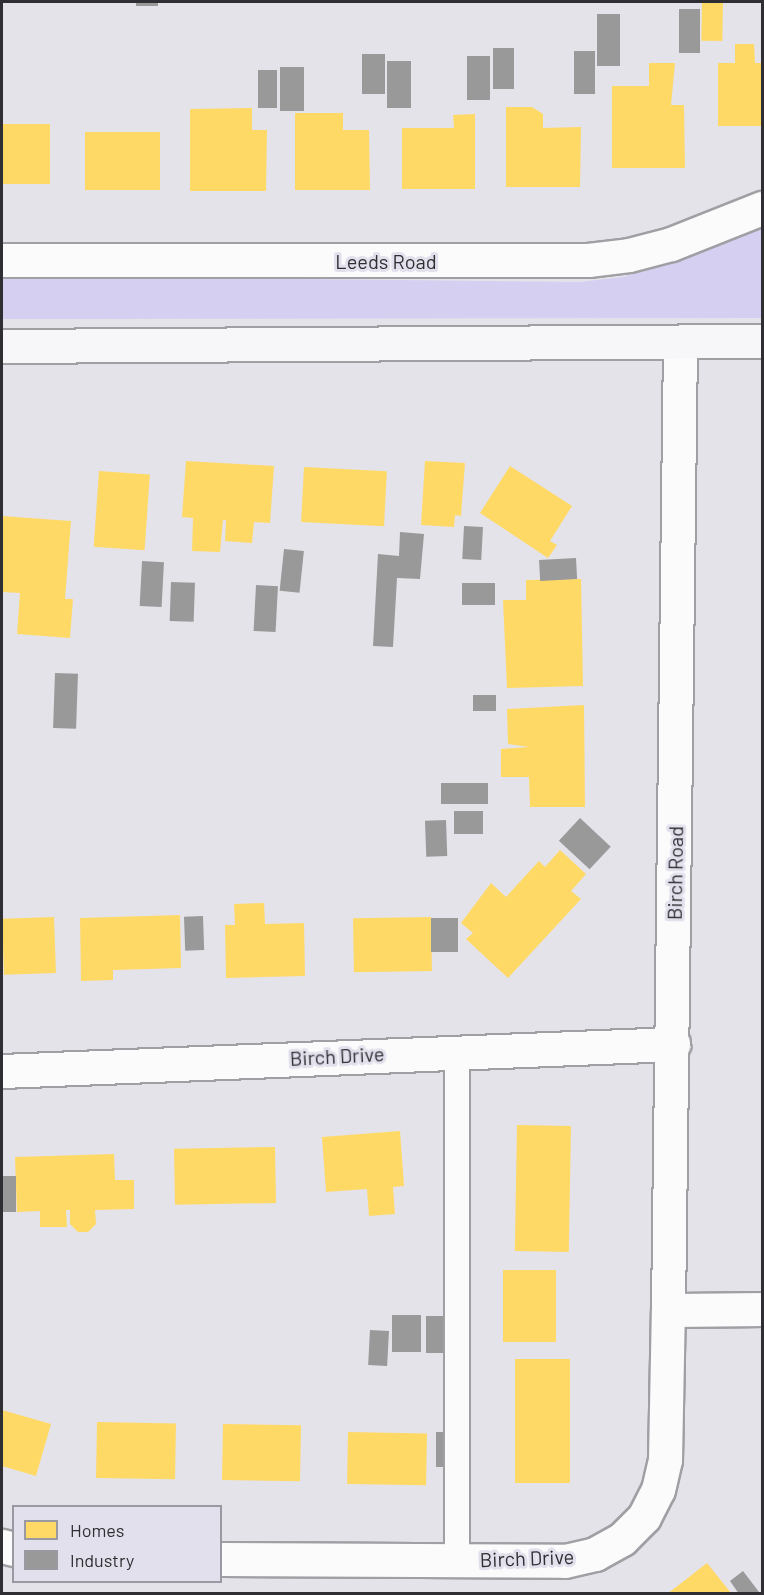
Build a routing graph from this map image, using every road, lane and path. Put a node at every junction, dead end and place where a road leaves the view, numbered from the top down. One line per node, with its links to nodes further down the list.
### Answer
1 (762, 208): 2 (street, Leeds Road)
2 (2, 260)
3 (762, 341): 4 (main road)
4 (680, 342): 5 (main road); 6 (street, Birch Road)
5 (2, 346)
6 (673, 1044): 7 (street, Birch Drive); 10 (street, Birch Road)
7 (457, 1051): 8 (street, Birch Drive); 12 (lane)
8 (2, 1071)
9 (762, 1309): 10 (street)
10 (668, 1310): 12 (street, Birch Drive)
11 (222, 1558): 12 (street, Birch Drive)
12 (457, 1560)

